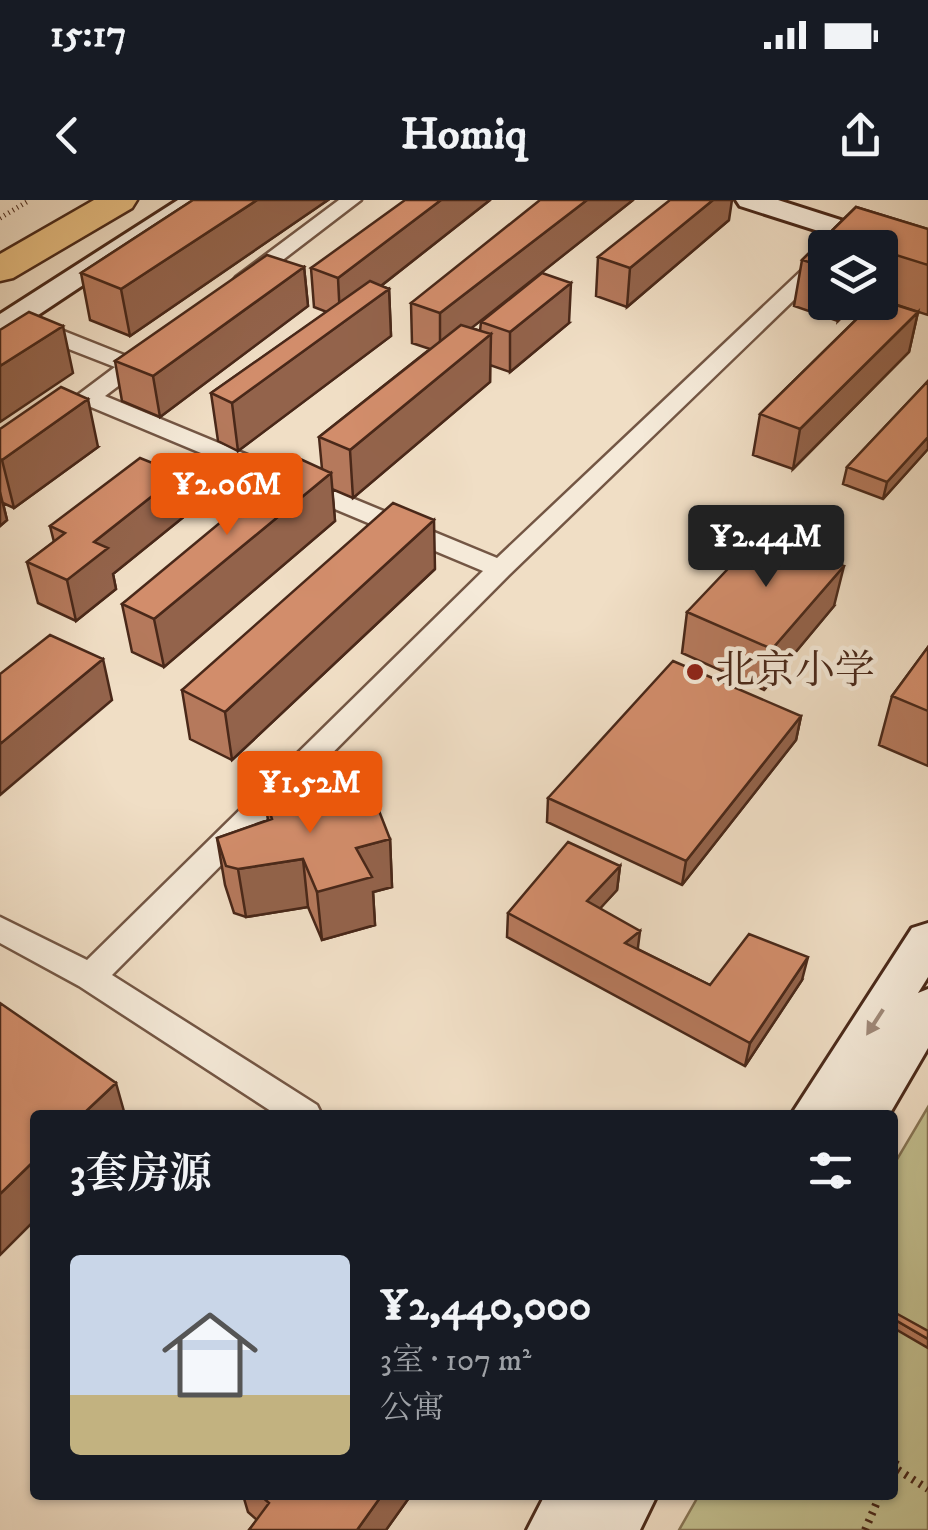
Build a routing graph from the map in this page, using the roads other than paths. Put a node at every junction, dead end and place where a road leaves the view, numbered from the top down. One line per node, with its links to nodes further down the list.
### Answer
1 (76, 200): 9 (highway)
2 (119, 200): 12 (highway)
3 (197, 200): 15 (street)
4 (351, 200): 14 (street)
5 (750, 200): 7 (street)
6 (809, 200): 8 (street)
7 (820, 230)
8 (928, 238)
9 (0, 244)
10 (898, 251): 11 (street)
11 (928, 257)
12 (0, 270)
13 (808, 276): 20 (street)
14 (225, 294)
15 (5, 323): 17 (street)
16 (162, 342): 17 (street)
17 (131, 365): 18 (street)
18 (90, 398): 19 (street); 20 (street)
19 (60, 420)
20 (500, 569): 23 (street)
21 (0, 929): 23 (street)
22 (928, 940): 26 (street, one-way to 26)
23 (90, 978): 25 (street)
24 (928, 1008): 27 (street)
25 (298, 1110)
26 (818, 1110)
27 (865, 1110)
28 (574, 1500): 30 (street)
29 (626, 1500): 31 (street)
30 (556, 1530)
31 (608, 1530)

